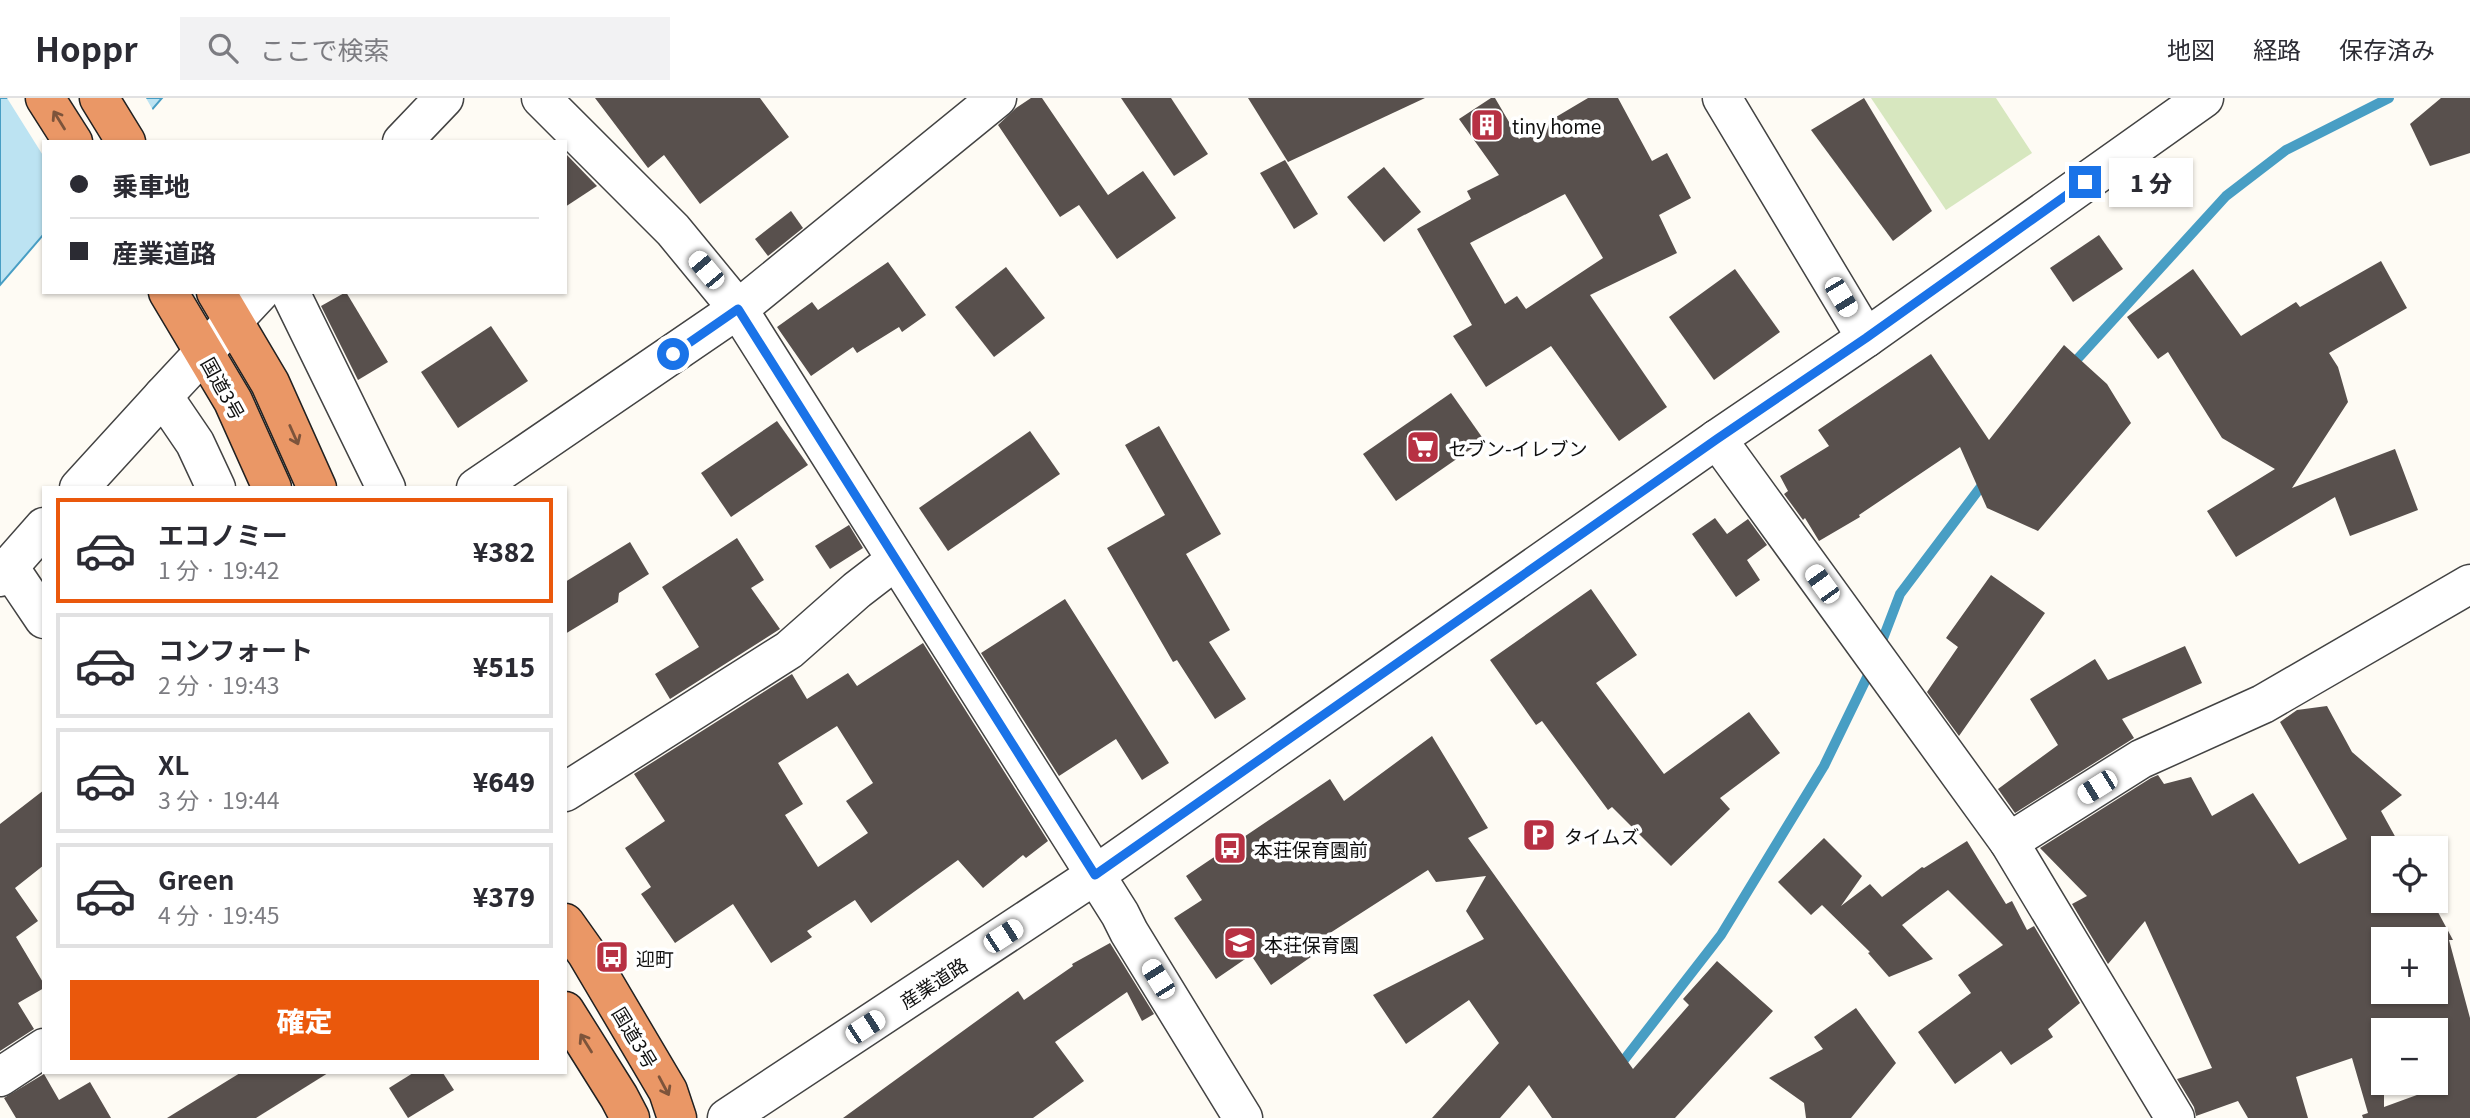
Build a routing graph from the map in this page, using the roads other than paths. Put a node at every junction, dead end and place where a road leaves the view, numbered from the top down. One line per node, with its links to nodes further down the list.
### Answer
1 (45, 98): 8 (highway, one-way to 1)
2 (99, 98): 9 (highway)
3 (443, 98): 10 (street)
4 (541, 98): 15 (street)
5 (1722, 98): 16 (street)
6 (2204, 98): 16 (street, 産業道路)
7 (988, 100): 15 (street)
8 (72, 140)
9 (124, 140)
10 (404, 140)
11 (255, 294): 14 (street)
12 (291, 294): 24 (street)
13 (170, 295): 17 (highway, 国道3号)
14 (225, 307): 17 (street); 23 (highway, one-way to 23)
15 (738, 309): 25 (street); 27 (street)
16 (1866, 338): 19 (street, 産業道路)
17 (204, 352): 18 (street); 22 (highway, 国道3号)
18 (163, 396): 20 (street); 21 (street)
19 (1717, 439): 32 (street); 33 (street, 産業道路)
20 (81, 486)
21 (215, 486)
22 (271, 486)
23 (316, 486)
24 (385, 486)
25 (479, 486)
26 (42, 529): 28 (street)
27 (896, 560): 31 (street); 33 (street)
28 (4, 572): 30 (street)
29 (2470, 584): 32 (street)
30 (42, 618)
31 (567, 791)
32 (2009, 842): 42 (street)
33 (1095, 875): 40 (street, 産業道路); 41 (street)
34 (567, 926): 39 (highway, 国道3号, one-way to 39)
35 (567, 1014): 38 (highway, one-way to 35)
36 (42, 1049): 37 (street)
37 (0, 1077)
38 (629, 1118)
39 (677, 1118)
40 (727, 1118)
41 (1242, 1118)
42 (2175, 1118)

